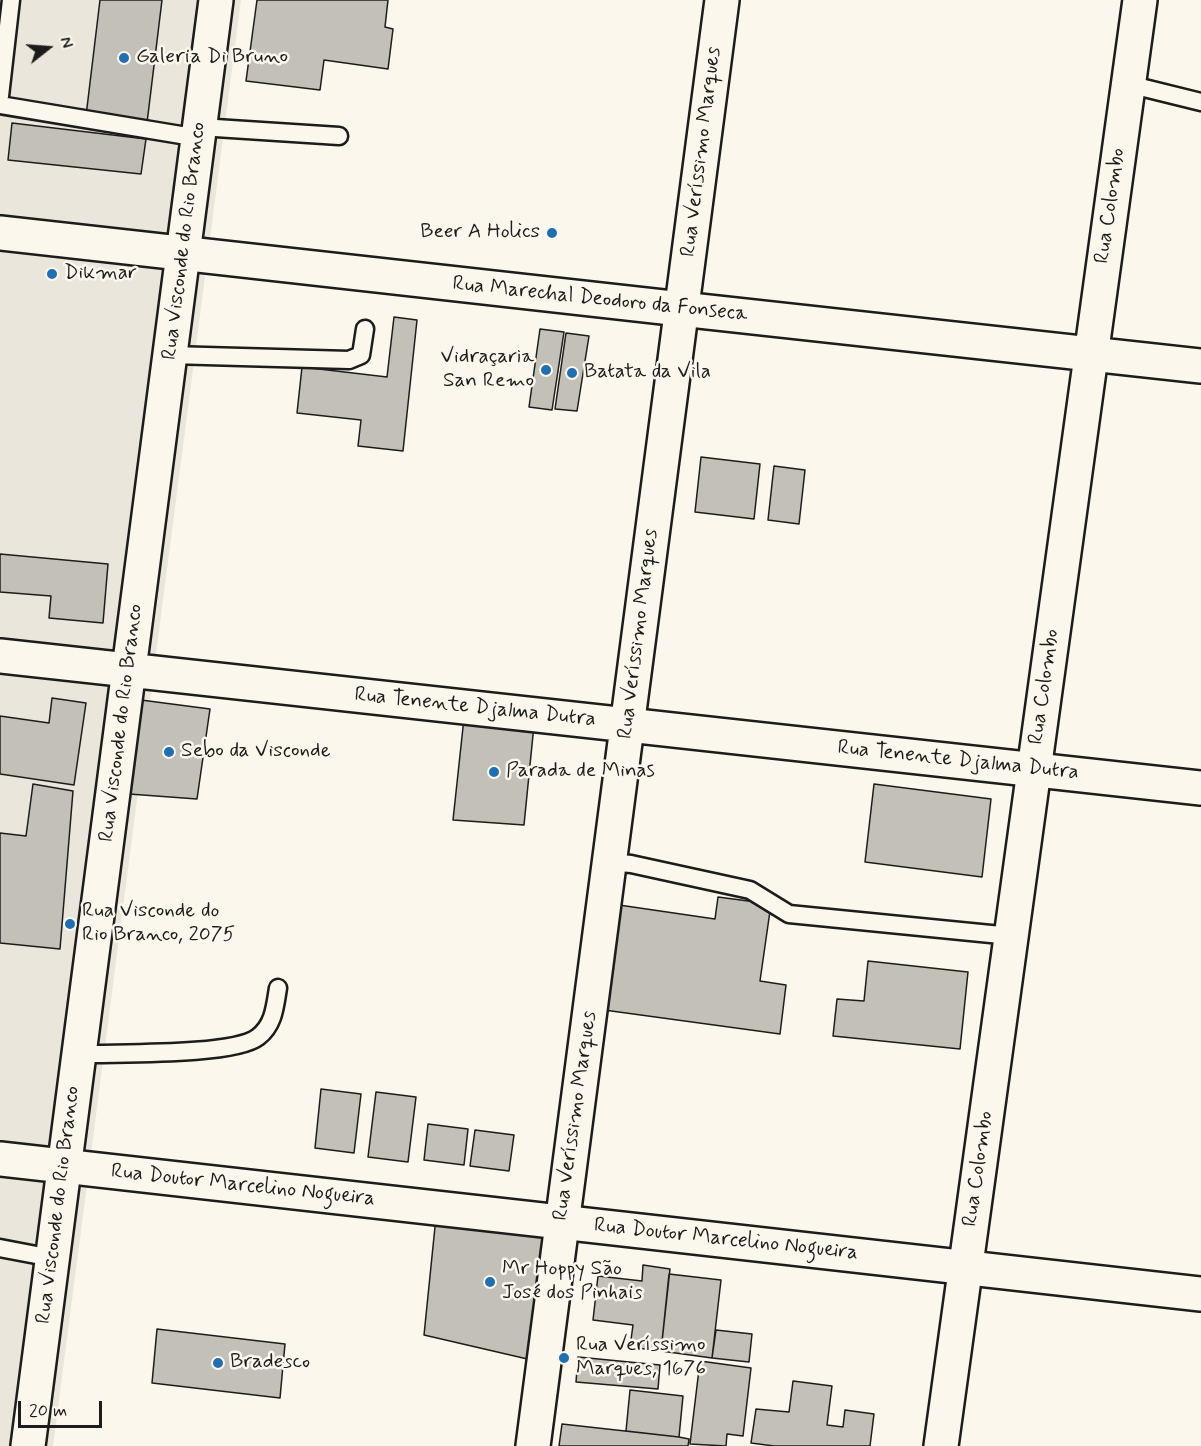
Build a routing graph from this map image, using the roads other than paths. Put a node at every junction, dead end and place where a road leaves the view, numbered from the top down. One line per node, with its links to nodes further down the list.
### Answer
1 (11, 0): 6 (lane)
2 (216, 0): 9 (main road, Rua Visconde do Rio Branco)
3 (722, 0): 13 (main road, Rua Veríssimo Marques)
4 (1140, 0): 5 (main road, Rua Colombo)
5 (1128, 84): 7 (lane); 15 (main road, Rua Colombo)
6 (0, 96)
7 (1201, 102)
8 (0, 105): 9 (lane)
9 (199, 132): 10 (lane); 12 (main road, Rua Visconde do Rio Branco)
10 (339, 136)
11 (0, 233): 12 (main road, Rua Marechal Deodoro da Fonseca)
12 (184, 254): 13 (main road, Rua Marechal Deodoro da Fonseca); 16 (main road, Rua Visconde do Rio Branco)
13 (681, 309): 15 (main road, Rua Marechal Deodoro da Fonseca); 20 (main road, Rua Veríssimo Marques)
14 (365, 329): 16 (lane)
15 (1091, 354): 17 (main road, Rua Marechal Deodoro da Fonseca); 21 (main road, Rua Colombo)
16 (170, 355): 19 (main road, Rua Visconde do Rio Branco)
17 (1201, 366)
18 (0, 656): 19 (main road, Rua Tenente Djalma Dutra)
19 (129, 670): 20 (main road, Rua Tenente Djalma Dutra); 26 (main road, Rua Visconde do Rio Branco)
20 (627, 725): 21 (main road, Rua Tenente Djalma Dutra); 23 (main road, Rua Veríssimo Marques)
21 (1034, 770): 22 (main road, Rua Tenente Djalma Dutra); 24 (main road, Rua Colombo)
22 (1201, 788)
23 (609, 862): 24 (lane); 29 (main road, Rua Veríssimo Marques)
24 (1011, 936): 32 (main road, Rua Colombo)
25 (278, 988): 26 (lane)
26 (80, 1053): 28 (main road, Rua Visconde do Rio Branco)
27 (0, 1159): 28 (main road, Rua Doutor Marcelino Nogueira)
28 (64, 1166): 29 (main road, Rua Doutor Marcelino Nogueira); 31 (main road, Rua Visconde do Rio Branco)
29 (562, 1222): 32 (main road, Rua Doutor Marcelino Nogueira); 35 (main road, Rua Veríssimo Marques)
30 (0, 1248): 31 (lane)
31 (52, 1258): 34 (main road, Rua Visconde do Rio Branco)
32 (965, 1268): 33 (main road, Rua Doutor Marcelino Nogueira); 36 (main road, Rua Colombo)
33 (1201, 1294)
34 (28, 1446)
35 (532, 1446)
36 (940, 1446)

